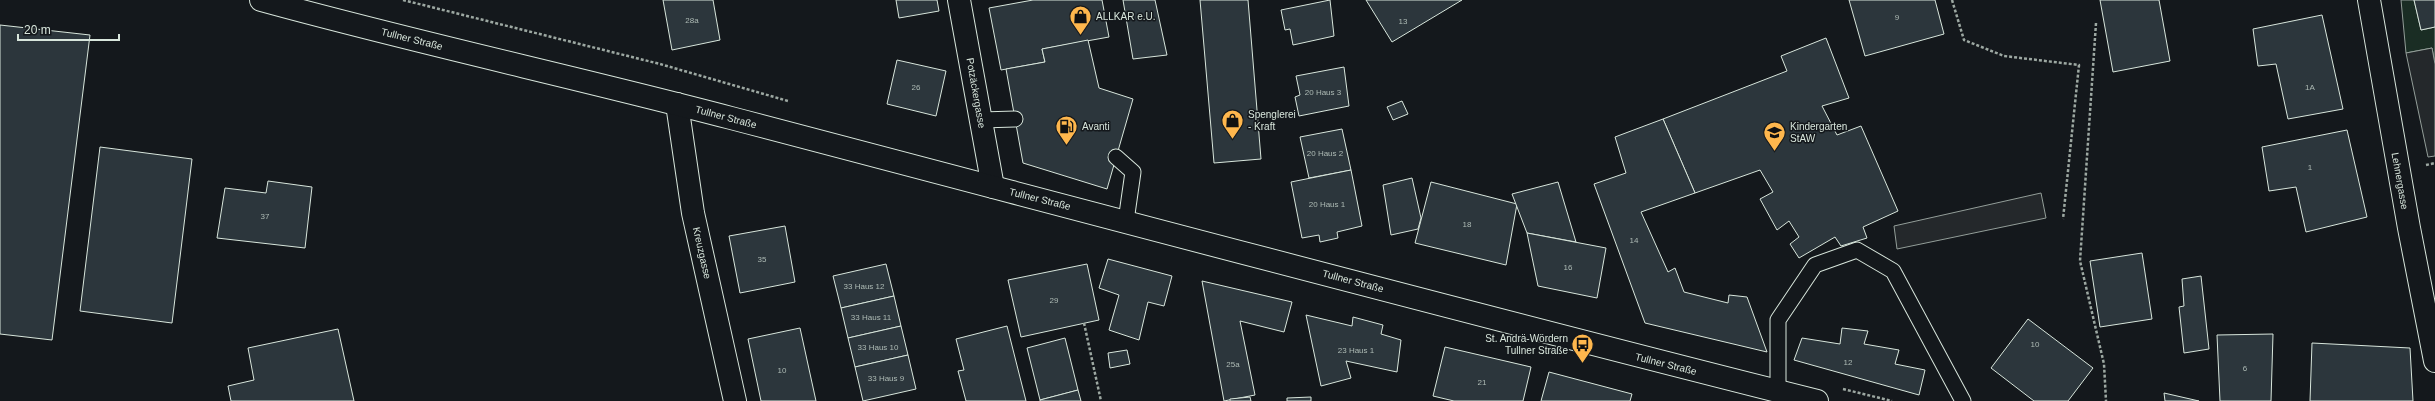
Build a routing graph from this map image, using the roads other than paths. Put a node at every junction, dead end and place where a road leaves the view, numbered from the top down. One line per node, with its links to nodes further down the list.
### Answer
1 (262, 0): 4 (main road, Tullner Straße)
2 (959, 0): 7 (main road, Potzäckergasse)
3 (2369, 0): 11 (main road, Lehnergasse)
4 (314, 8): 5 (main road, Tullner Straße)
5 (677, 104): 9 (main road, Tullner Straße); 13 (main road, Kreuzgasse)
6 (1015, 119): 7 (lane)
7 (981, 120): 9 (main road, Potzäckergasse)
8 (1116, 157): 10 (lane)
9 (993, 187): 10 (main road, Tullner Straße)
10 (1126, 221): 12 (main road, Tullner Straße)
11 (2435, 361)
12 (1778, 391): 14 (main road, Tullner Straße); 15 (lane)
13 (735, 401)
14 (1817, 401)
15 (1963, 401)

